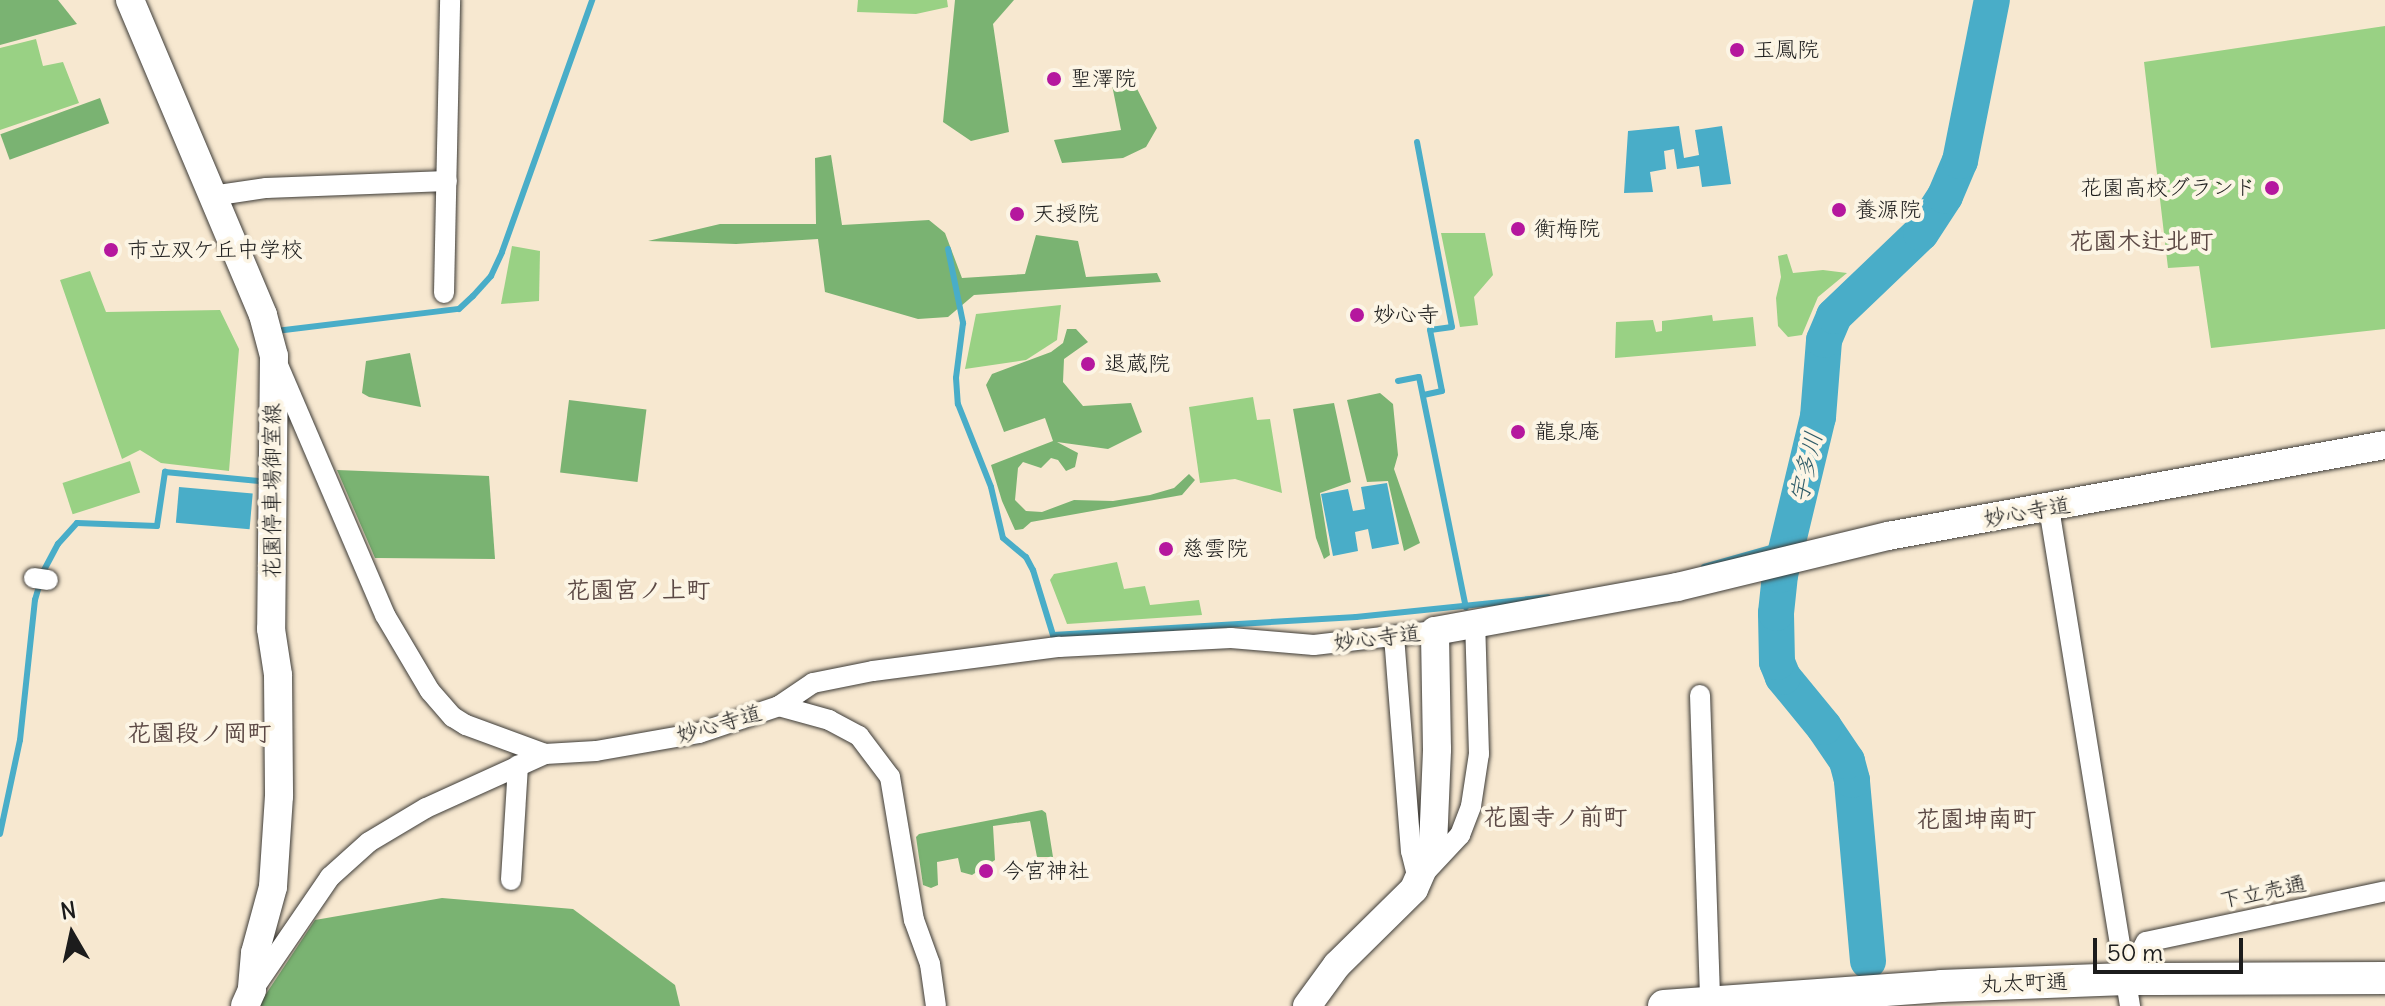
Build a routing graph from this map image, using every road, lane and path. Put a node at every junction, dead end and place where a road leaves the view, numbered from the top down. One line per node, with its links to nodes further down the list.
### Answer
1 (130, 0): 4 (main road, 花園停車場御室線)
2 (450, 0): 3 (street)
3 (447, 181): 4 (street); 5 (street)
4 (212, 196): 6 (main road, 花園停車場御室線)
5 (444, 293)
6 (269, 338): 14 (street, 妙心寺道); 21 (main road, 花園停車場御室線)
7 (2385, 445): 8 (main road, 妙心寺道)
8 (2049, 508): 9 (main road, 妙心寺道); 20 (street)
9 (1475, 622): 10 (main road, 妙心寺道); 17 (street)
10 (1435, 631): 11 (street, 妙心寺道); 17 (main road, 妙心寺道)
11 (1394, 636): 13 (street, 妙心寺道); 17 (street)
12 (1700, 695): 22 (street)
13 (779, 706): 14 (street, 妙心寺道); 23 (street)
14 (545, 754): 15 (street)
15 (518, 765): 16 (street); 21 (street)
16 (511, 880)
17 (1418, 880): 24 (main road, 妙心寺道)
18 (2385, 891): 20 (street, 下立売通)
19 (2385, 978): 20 (main road, 丸太町通)
20 (2128, 992): 22 (main road, 丸太町通)
21 (248, 998)
22 (1710, 1001): 25 (main road, 丸太町通)
23 (936, 1006)
24 (1307, 1006)
25 (1664, 1006)

